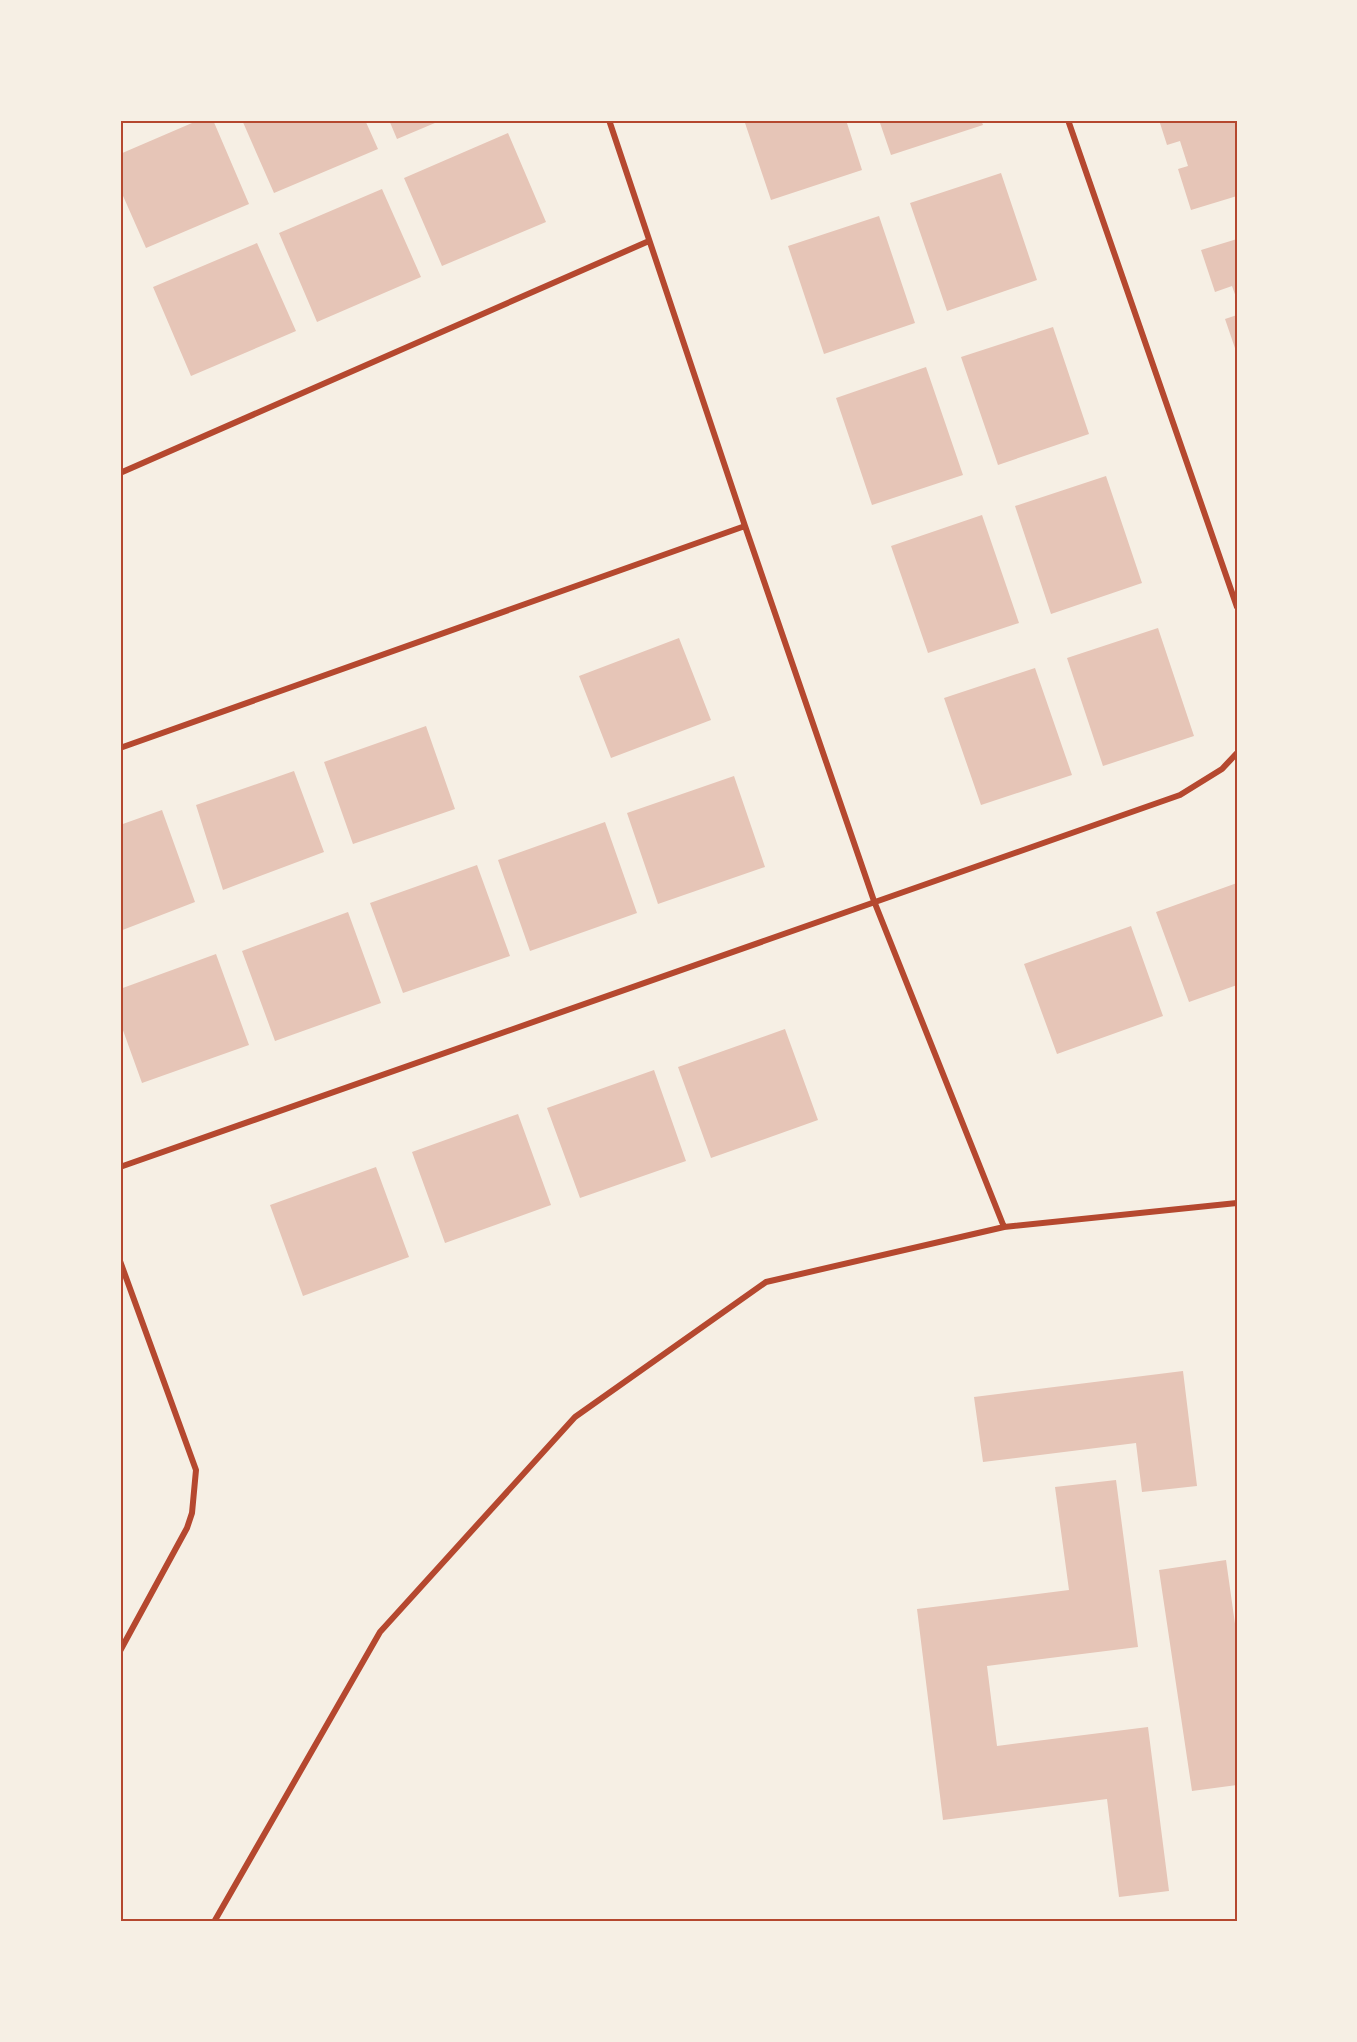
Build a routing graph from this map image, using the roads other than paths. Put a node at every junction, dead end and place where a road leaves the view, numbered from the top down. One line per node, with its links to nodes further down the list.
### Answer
1 (609, 120): 3 (street)
2 (1068, 120): 6 (street)
3 (649, 241): 4 (street); 5 (street)
4 (120, 473)
5 (745, 526): 7 (street); 9 (street)
6 (1237, 607)
7 (120, 748)
8 (1237, 753): 9 (street)
9 (874, 902): 10 (street); 12 (street)
10 (120, 1167)
11 (1237, 1203): 12 (street)
12 (1004, 1227): 15 (street)
13 (120, 1261): 14 (street)
14 (120, 1651)
15 (214, 1922)

